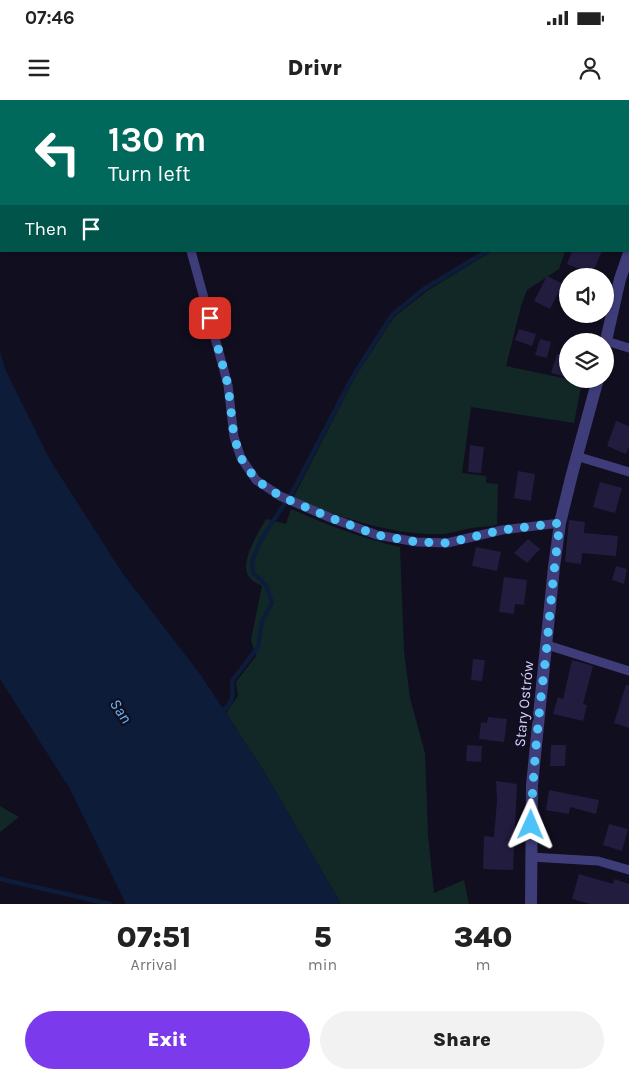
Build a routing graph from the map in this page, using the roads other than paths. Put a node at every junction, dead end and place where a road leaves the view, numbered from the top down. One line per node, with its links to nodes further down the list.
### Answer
1 (191, 252): 9 (lane)
2 (629, 253): 3 (street)
3 (607, 333)
4 (614, 345): 5 (lane)
5 (629, 348)
6 (595, 388): 7 (street, Stary Ostrów)
7 (576, 456): 8 (lane); 9 (street, Stary Ostrów)
8 (629, 472)
9 (560, 523): 10 (street, Stary Ostrów)
10 (547, 645): 11 (lane, Stary Ostrów); 12 (street, Stary Ostrów)
11 (629, 671)
12 (531, 857): 13 (lane); 14 (street, Stary Ostrów)
13 (629, 870)
14 (531, 904)

